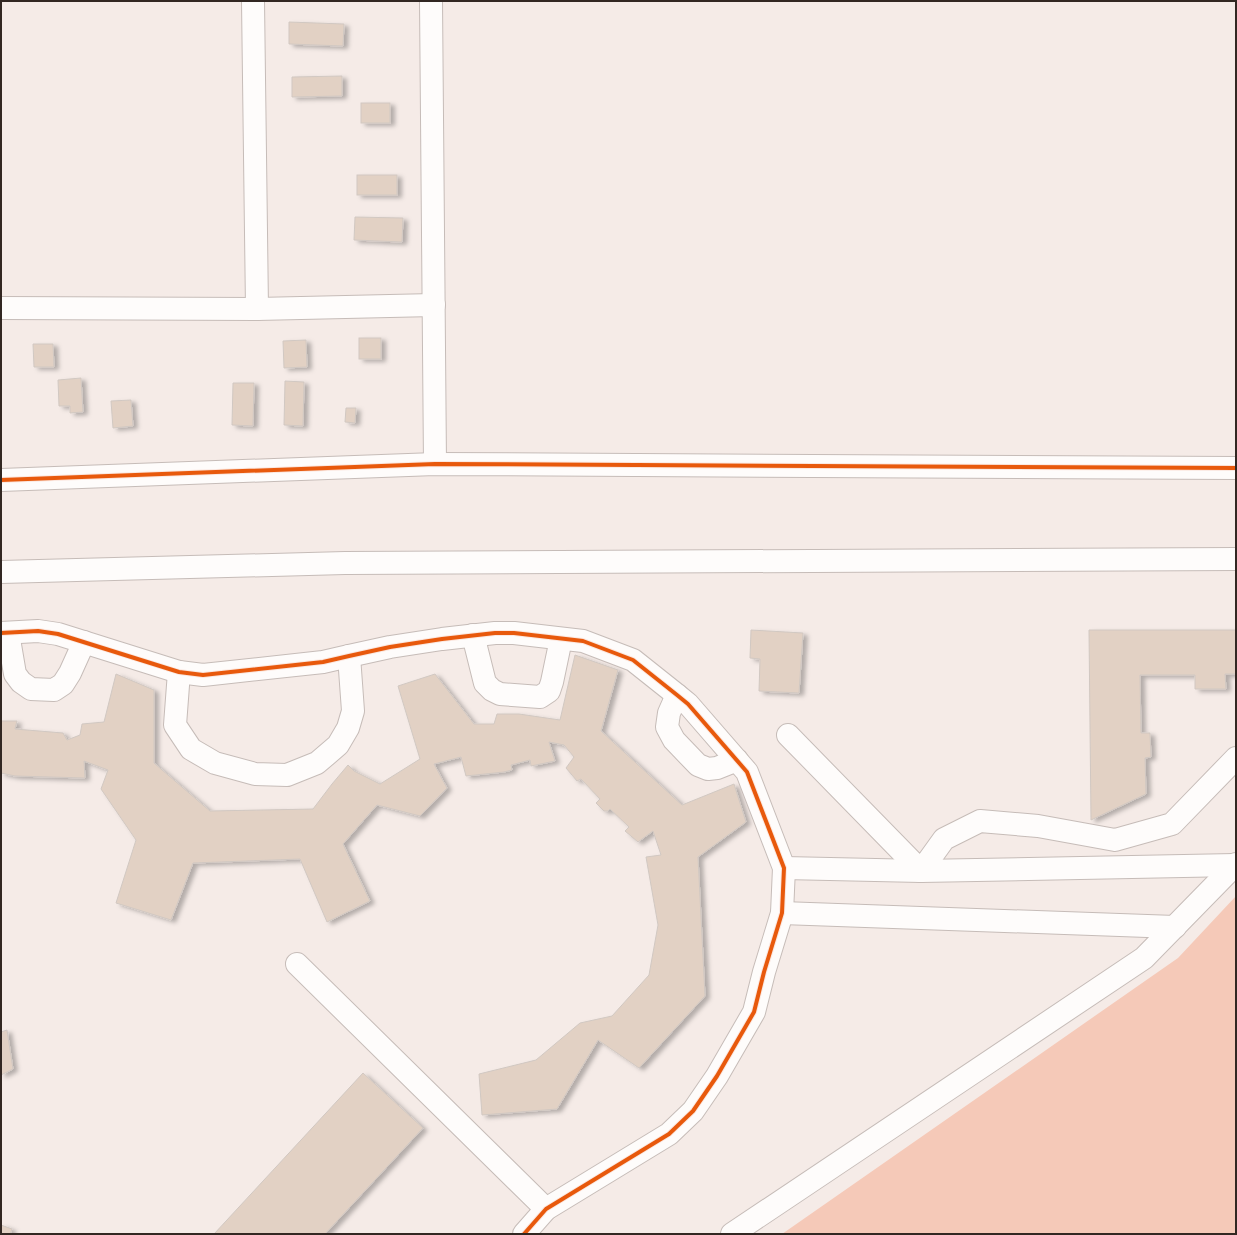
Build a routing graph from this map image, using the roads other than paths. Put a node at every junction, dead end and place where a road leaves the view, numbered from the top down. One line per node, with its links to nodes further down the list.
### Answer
1 (253, 1): 5 (street)
2 (431, 1): 3 (street)
3 (434, 305): 5 (street); 6 (street)
4 (1, 308): 5 (street)
5 (257, 309)
6 (435, 464): 7 (street); 8 (street)
7 (1236, 468)
8 (1, 480)
9 (1236, 559): 10 (street)
10 (1, 572)
11 (5, 633): 14 (street); 14 (street)
12 (472, 635): 13 (street); 13 (street); 15 (street)
13 (561, 639): 17 (street)
14 (84, 642): 16 (street)
15 (348, 656): 16 (street); 16 (street)
16 (179, 672)
17 (677, 695): 20 (street); 20 (street)
18 (788, 734): 23 (street)
19 (1236, 758): 23 (street)
20 (737, 760): 22 (street)
21 (1236, 865): 23 (street); 25 (street)
22 (784, 868): 23 (street); 24 (street)
23 (921, 871)
24 (782, 913): 25 (street); 27 (street)
25 (1175, 927): 29 (street)
26 (297, 964): 27 (street)
27 (546, 1209): 28 (street)
28 (524, 1234)
29 (732, 1234)

